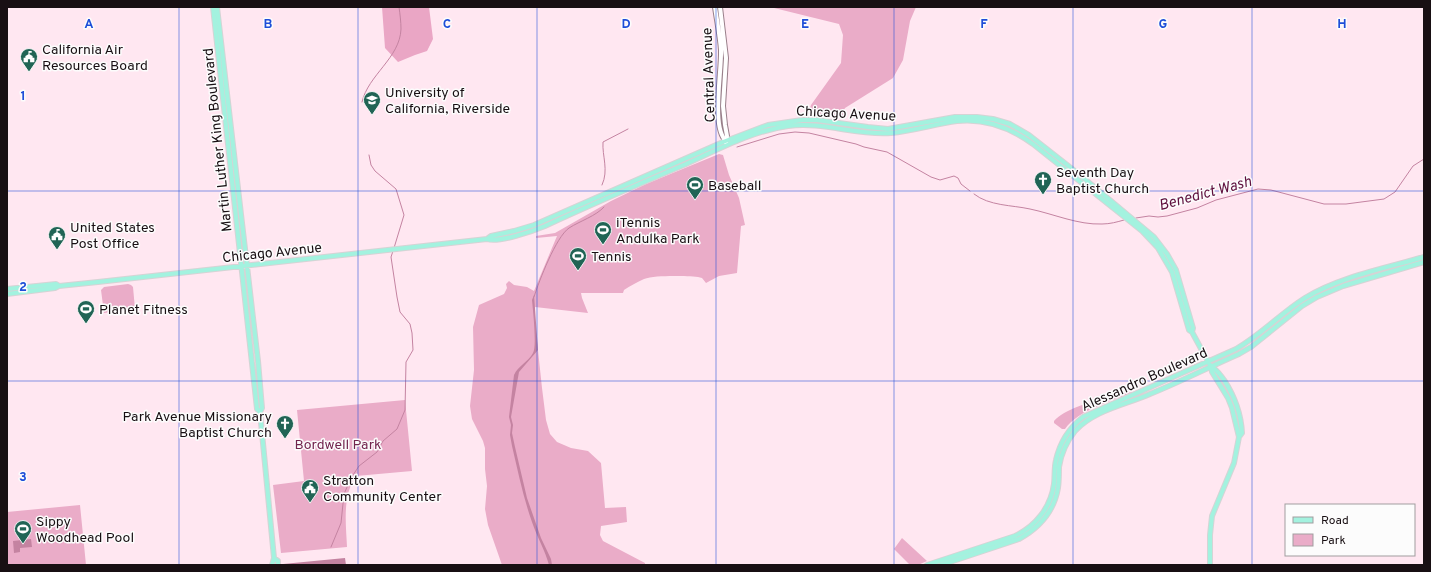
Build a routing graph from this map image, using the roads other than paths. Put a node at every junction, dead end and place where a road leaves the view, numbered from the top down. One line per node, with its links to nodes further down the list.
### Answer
1 (213, 7): 12 (main road, Martin Luther King Boulevard)
2 (218, 7): 13 (main road, Martin Luther King Boulevard)
3 (715, 7): 5 (main road, Central Avenue)
4 (720, 7): 5 (main road, Central Avenue)
5 (726, 143): 6 (main road, Chicago Avenue); 7 (main road, Chicago Avenue); 17 (main road, Chicago Avenue)
6 (528, 228): 7 (main road); 8 (main road); 9 (main road, Chicago Avenue)
7 (536, 230): 8 (main road, Chicago Avenue)
8 (511, 237): 9 (main road, Chicago Avenue)
9 (487, 239): 13 (main road, Chicago Avenue)
10 (1424, 257): 17 (main road, Alessandro Boulevard)
11 (1424, 262): 18 (main road, Alessandro Boulevard)
12 (242, 266): 13 (main road, Chicago Avenue); 14 (main road, Chicago Avenue); 19 (main road, Martin Luther King Boulevard)
13 (247, 266): 19 (main road, Martin Luther King Boulevard)
14 (58, 286): 15 (main road, Chicago Avenue); 16 (main road, Chicago Avenue)
15 (7, 289)
16 (7, 294)
17 (1208, 362): 18 (main road, Chicago Avenue); 21 (main road, Alessandro Boulevard)
18 (1211, 367): 20 (main road, Alessandro Boulevard); 31 (main road, Chicago Avenue)
19 (260, 412): 26 (main road, Martin Luther King Boulevard)
20 (1090, 418): 21 (main road); 22 (main road, Alessandro Boulevard)
21 (1066, 434): 22 (main road); 23 (main road, Alessandro Boulevard)
22 (1062, 456): 24 (main road, Alessandro Boulevard)
23 (1050, 501): 24 (main road); 25 (main road, Alessandro Boulevard)
24 (1045, 518): 25 (main road); 30 (main road, Alessandro Boulevard)
25 (1024, 530): 29 (main road, Alessandro Boulevard)
26 (274, 558): 27 (main road); 28 (main road, Martin Luther King Boulevard)
27 (272, 565)
28 (278, 565)
29 (927, 565)
30 (941, 565)
31 (1210, 565)

